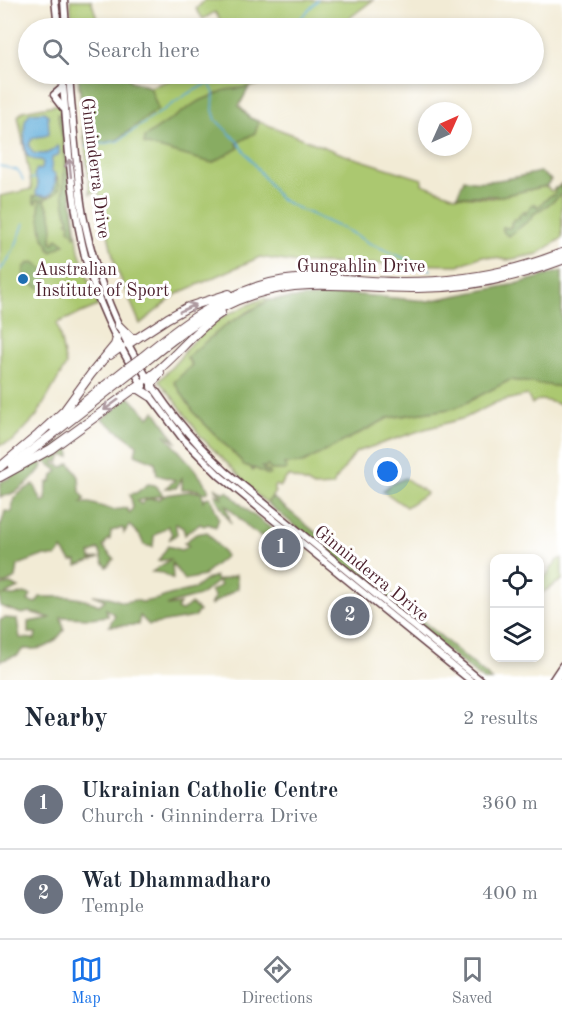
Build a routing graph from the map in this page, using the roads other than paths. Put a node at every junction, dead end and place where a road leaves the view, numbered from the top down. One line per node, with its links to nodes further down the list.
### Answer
1 (55, 0): 3 (main road)
2 (64, 0): 4 (main road)
3 (57, 18)
4 (65, 18)
5 (70, 84): 14 (main road, Ginninderra Drive)
6 (63, 85): 7 (main road, Ginninderra Drive); 7 (main road)
7 (65, 111): 15 (main road, Ginninderra Drive, one-way to 7)
8 (562, 253): 11 (highway, Gungahlin Drive)
9 (562, 260): 11 (highway, Gungahlin Drive)
10 (393, 285): 11 (highway, Gungahlin Drive); 12 (highway, Gungahlin Drive); 13 (highway, Gungahlin Drive)
11 (404, 285)
12 (260, 286): 16 (highway, one-way to 12); 19 (highway, Gungahlin Drive)
13 (280, 288): 18 (highway); 19 (highway, Gungahlin Drive)
14 (118, 326): 16 (highway); 17 (main road, Ginninderra Drive)
15 (117, 338): 17 (main road, Ginninderra Drive); 20 (highway)
16 (138, 338): 17 (highway)
17 (125, 346): 20 (highway); 22 (main road, Ginninderra Drive)
18 (176, 354): 22 (highway); 23 (highway)
19 (143, 359): 21 (highway, Gungahlin Drive, bridge)
20 (99, 363): 26 (highway)
21 (129, 371): 26 (highway, Gungahlin Drive); 27 (highway, Gungahlin Drive)
22 (144, 381): 23 (main road, Ginninderra Drive); 24 (highway); 25 (main road, Ginninderra Drive)
23 (152, 387): 31 (main road, Ginninderra Drive)
24 (133, 389): 25 (highway); 27 (highway, one-way to 27)
25 (150, 396): 30 (main road, Ginninderra Drive)
26 (0, 467)
27 (0, 476)
28 (562, 665): 32 (main road)
29 (562, 672): 33 (main road)
30 (470, 680)
31 (480, 680)
32 (552, 680)
33 (557, 680)

